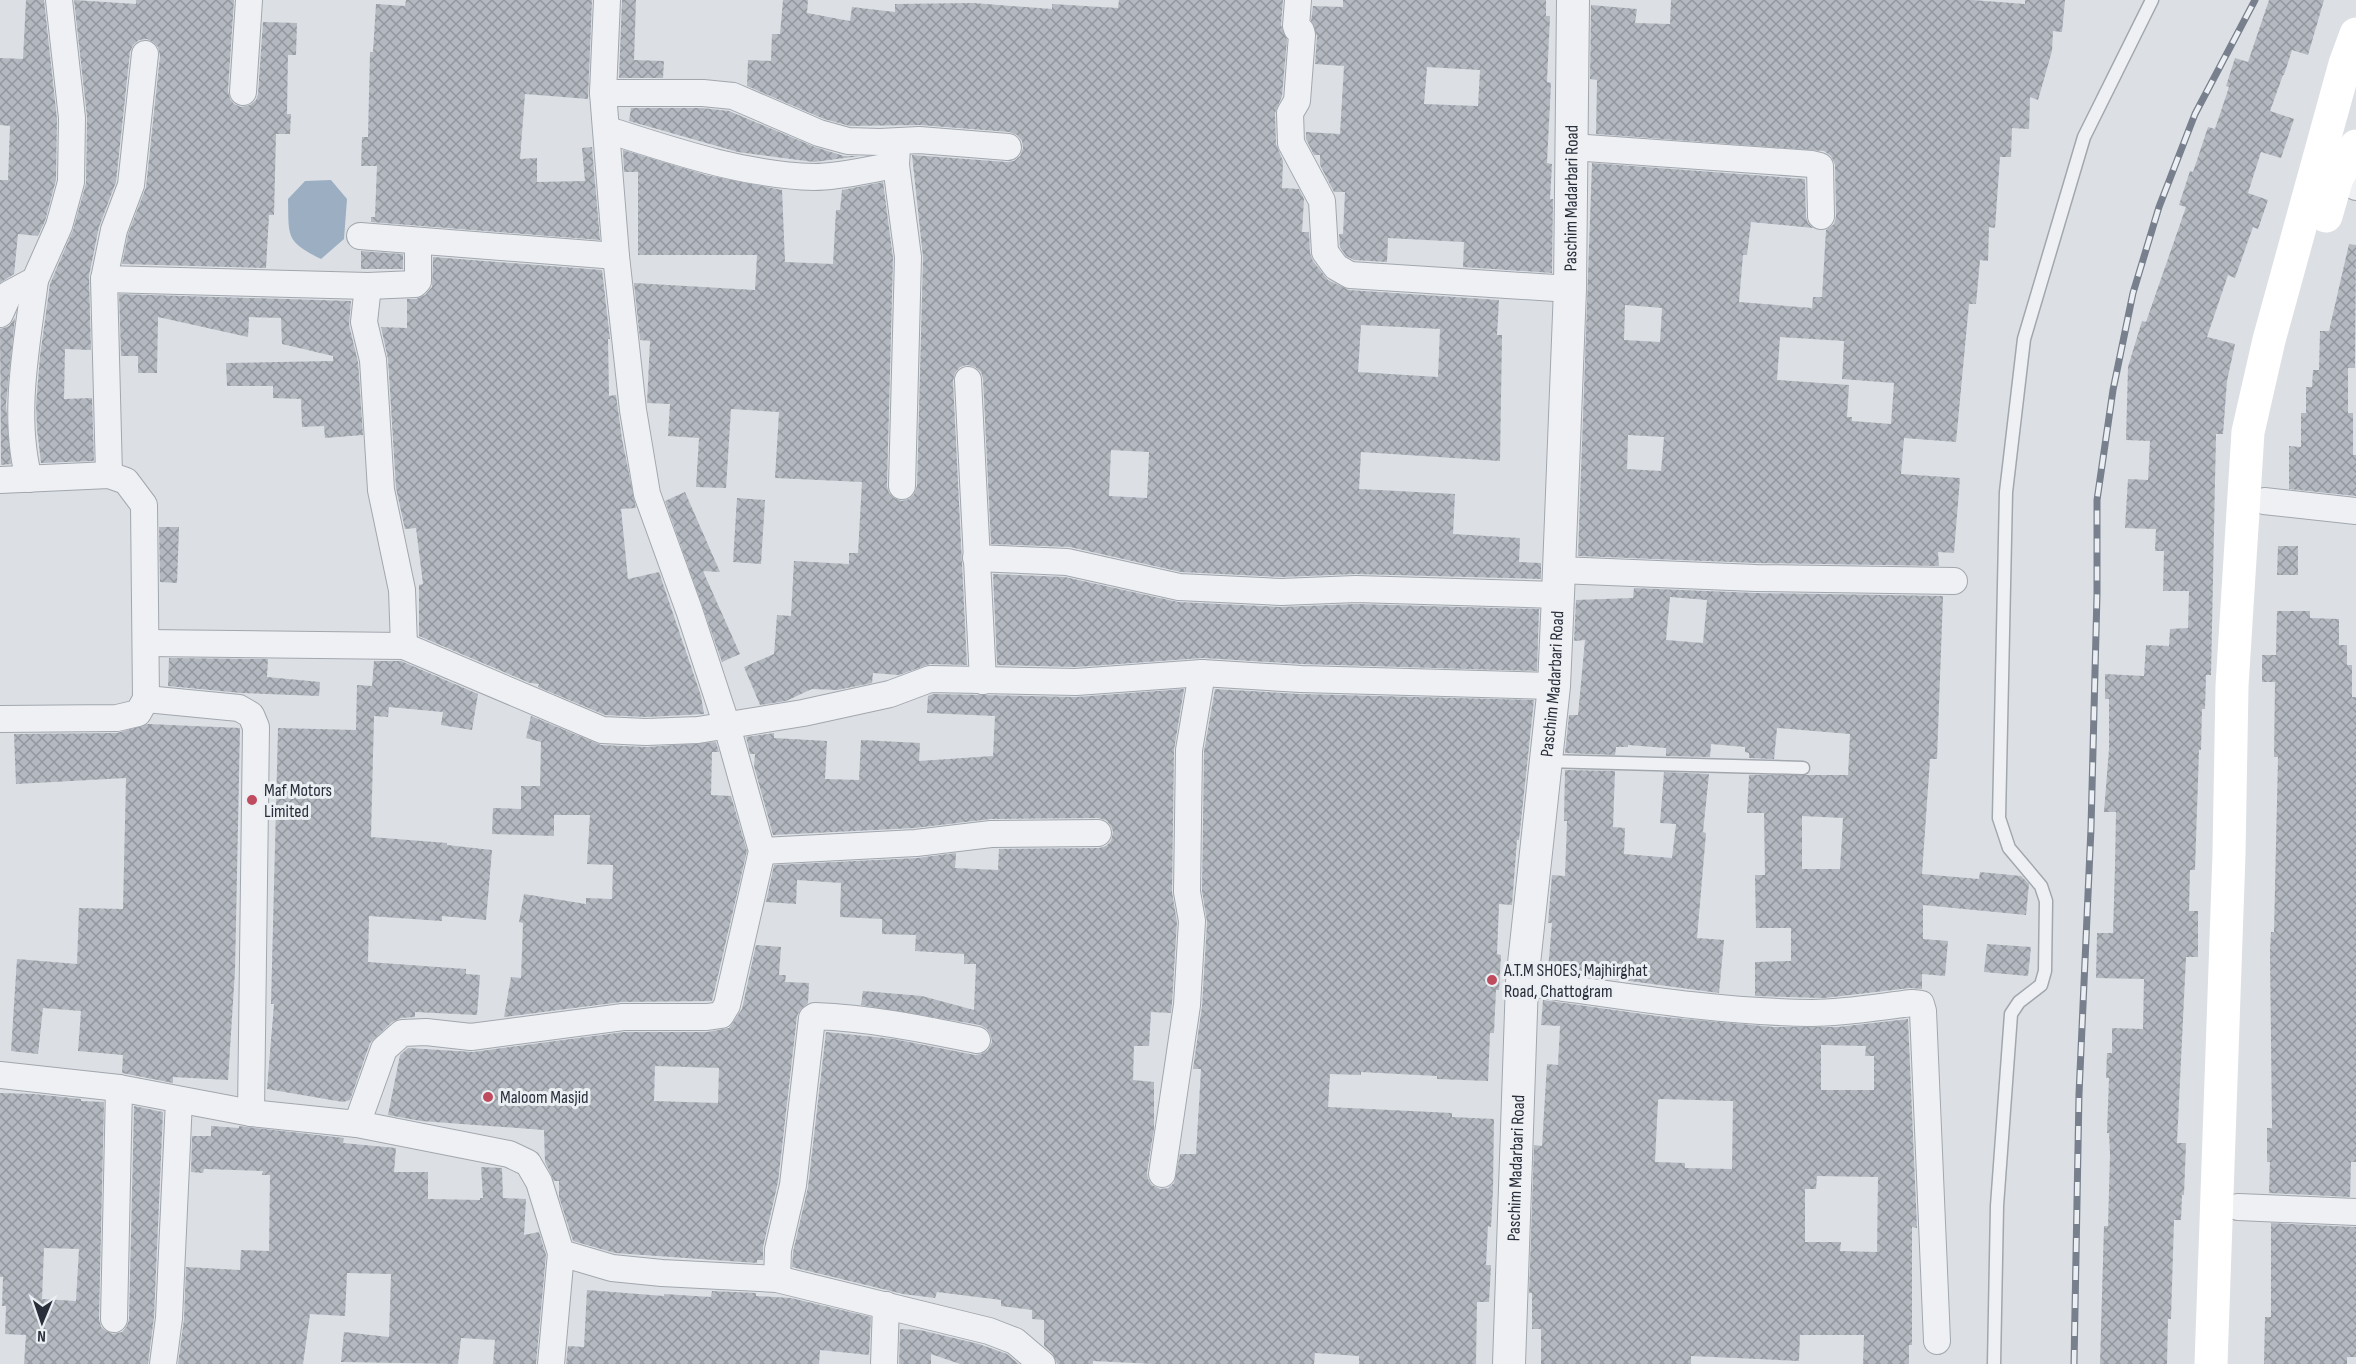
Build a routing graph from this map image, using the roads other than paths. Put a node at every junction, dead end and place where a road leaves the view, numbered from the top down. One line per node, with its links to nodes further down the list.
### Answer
1 (59, 0): 22 (street)
2 (249, 0): 9 (street)
3 (607, 0): 10 (street)
4 (1298, 0): 24 (street)
5 (1573, 0): 14 (street, Paschim Madarbari Road)
6 (2152, 0): 69 (lane)
7 (2356, 34): 16 (main road)
8 (144, 54): 21 (street)
9 (243, 92)
10 (603, 93): 11 (street); 15 (street)
11 (608, 130): 15 (street); 20 (street)
12 (2356, 146): 16 (main road)
13 (1008, 147): 15 (street)
14 (1572, 147): 17 (street); 24 (street, Paschim Madarbari Road)
15 (897, 153): 30 (street)
16 (2337, 178): 31 (main road); 33 (main road)
17 (1821, 216)
18 (360, 236): 19 (street)
19 (418, 241): 20 (street); 23 (street)
20 (616, 256): 44 (street)
21 (104, 279): 23 (street); 27 (street)
22 (35, 280): 25 (street); 28 (street)
23 (368, 286): 38 (street)
24 (1570, 289): 36 (street, Paschim Madarbari Road)
25 (3, 300)
26 (968, 380): 34 (street)
27 (109, 475): 28 (street); 37 (street)
28 (29, 479): 29 (street)
29 (0, 480)
30 (902, 486)
31 (2264, 501): 32 (street); 33 (main road)
32 (2356, 511)
33 (2249, 533): 57 (main road); 70 (main road)
34 (976, 558): 36 (street); 40 (street)
35 (1954, 581): 36 (street)
36 (1559, 582): 41 (street, Paschim Madarbari Road)
37 (147, 643): 38 (street); 42 (street)
38 (404, 646): 44 (street)
39 (1202, 673): 40 (street); 41 (street); 56 (street)
40 (983, 681): 44 (street)
41 (1554, 686): 45 (street, Paschim Madarbari Road)
42 (146, 699): 43 (street); 54 (street)
43 (0, 719)
44 (727, 726): 48 (street)
45 (1546, 761): 46 (lane); 49 (street, Paschim Madarbari Road)
46 (1803, 768)
47 (1098, 833): 48 (street)
48 (762, 851): 55 (street)
49 (1522, 982): 63 (street); 68 (street, Paschim Madarbari Road)
50 (977, 1040): 60 (street)
51 (0, 1075): 52 (street)
52 (120, 1088): 53 (street); 62 (street)
53 (179, 1100): 54 (street); 64 (street)
54 (251, 1113): 55 (street)
55 (357, 1124): 59 (street)
56 (1162, 1174)
57 (2238, 1207): 58 (street); 71 (main road)
58 (2356, 1212)
59 (561, 1253): 60 (street); 65 (street)
60 (777, 1279): 61 (street)
61 (886, 1305): 66 (street); 67 (street)
62 (114, 1319)
63 (1937, 1341)
64 (163, 1364)
65 (551, 1364)
66 (884, 1364)
67 (1042, 1364)
68 (1509, 1364)
69 (1994, 1364)
70 (2211, 1364)
71 (2232, 1364)

